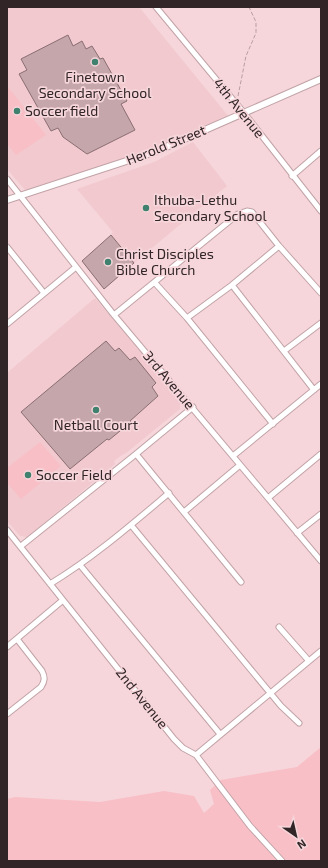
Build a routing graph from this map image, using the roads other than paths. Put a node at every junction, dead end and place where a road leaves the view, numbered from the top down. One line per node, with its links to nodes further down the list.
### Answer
1 (156, 7): 3 (street, 4th Avenue)
2 (321, 80): 3 (street, Herold Street)
3 (244, 113): 5 (street, 4th Avenue); 7 (street, Herold Street)
4 (321, 151): 5 (street)
5 (292, 176): 9 (street, 4th Avenue)
6 (7, 179): 7 (street, 3rd Avenue)
7 (20, 196): 8 (street, Herold Street); 12 (street, 3rd Avenue)
8 (7, 200)
9 (321, 211)
10 (279, 246): 13 (street); 14 (street); 16 (street)
11 (7, 248): 15 (street)
12 (76, 267): 15 (street); 17 (street, 3rd Avenue)
13 (155, 283): 17 (street); 18 (street)
14 (232, 285): 18 (street); 21 (street)
15 (44, 293): 20 (street)
16 (321, 293)
17 (114, 315): 24 (street, 3rd Avenue)
18 (188, 318): 25 (street)
19 (321, 323): 21 (street)
20 (7, 324)
21 (284, 351): 23 (street)
22 (321, 384): 23 (street)
23 (314, 390): 25 (street)
24 (193, 407): 26 (street); 28 (street, 3rd Avenue)
25 (274, 424): 28 (street)
26 (136, 454): 30 (street); 37 (street)
27 (321, 454): 31 (street)
28 (233, 456): 29 (street, 3rd Avenue)
29 (240, 464): 31 (street, 3rd Avenue); 32 (street)
30 (169, 493): 32 (street); 34 (street)
31 (268, 498): 36 (street, 3rd Avenue)
32 (184, 512): 40 (street)
33 (321, 514): 36 (street)
34 (131, 525): 39 (street); 48 (street)
35 (7, 530): 37 (street, 2nd Avenue)
36 (297, 532): 38 (street, 3rd Avenue)
37 (21, 546): 41 (street, 2nd Avenue)
38 (321, 561)
39 (80, 565): 41 (street); 51 (street)
40 (241, 582)
41 (50, 584): 42 (street, 2nd Avenue)
42 (63, 600): 44 (street); 52 (street, 2nd Avenue)
43 (279, 627): 47 (street)
44 (17, 639): 45 (street); 49 (street)
45 (7, 647)
46 (321, 651): 47 (street)
47 (309, 661): 48 (street)
48 (271, 692): 50 (street); 51 (street)
49 (7, 714)
50 (299, 723)
51 (220, 734): 52 (street)
52 (196, 756): 53 (street, 2nd Avenue)
53 (282, 861)

